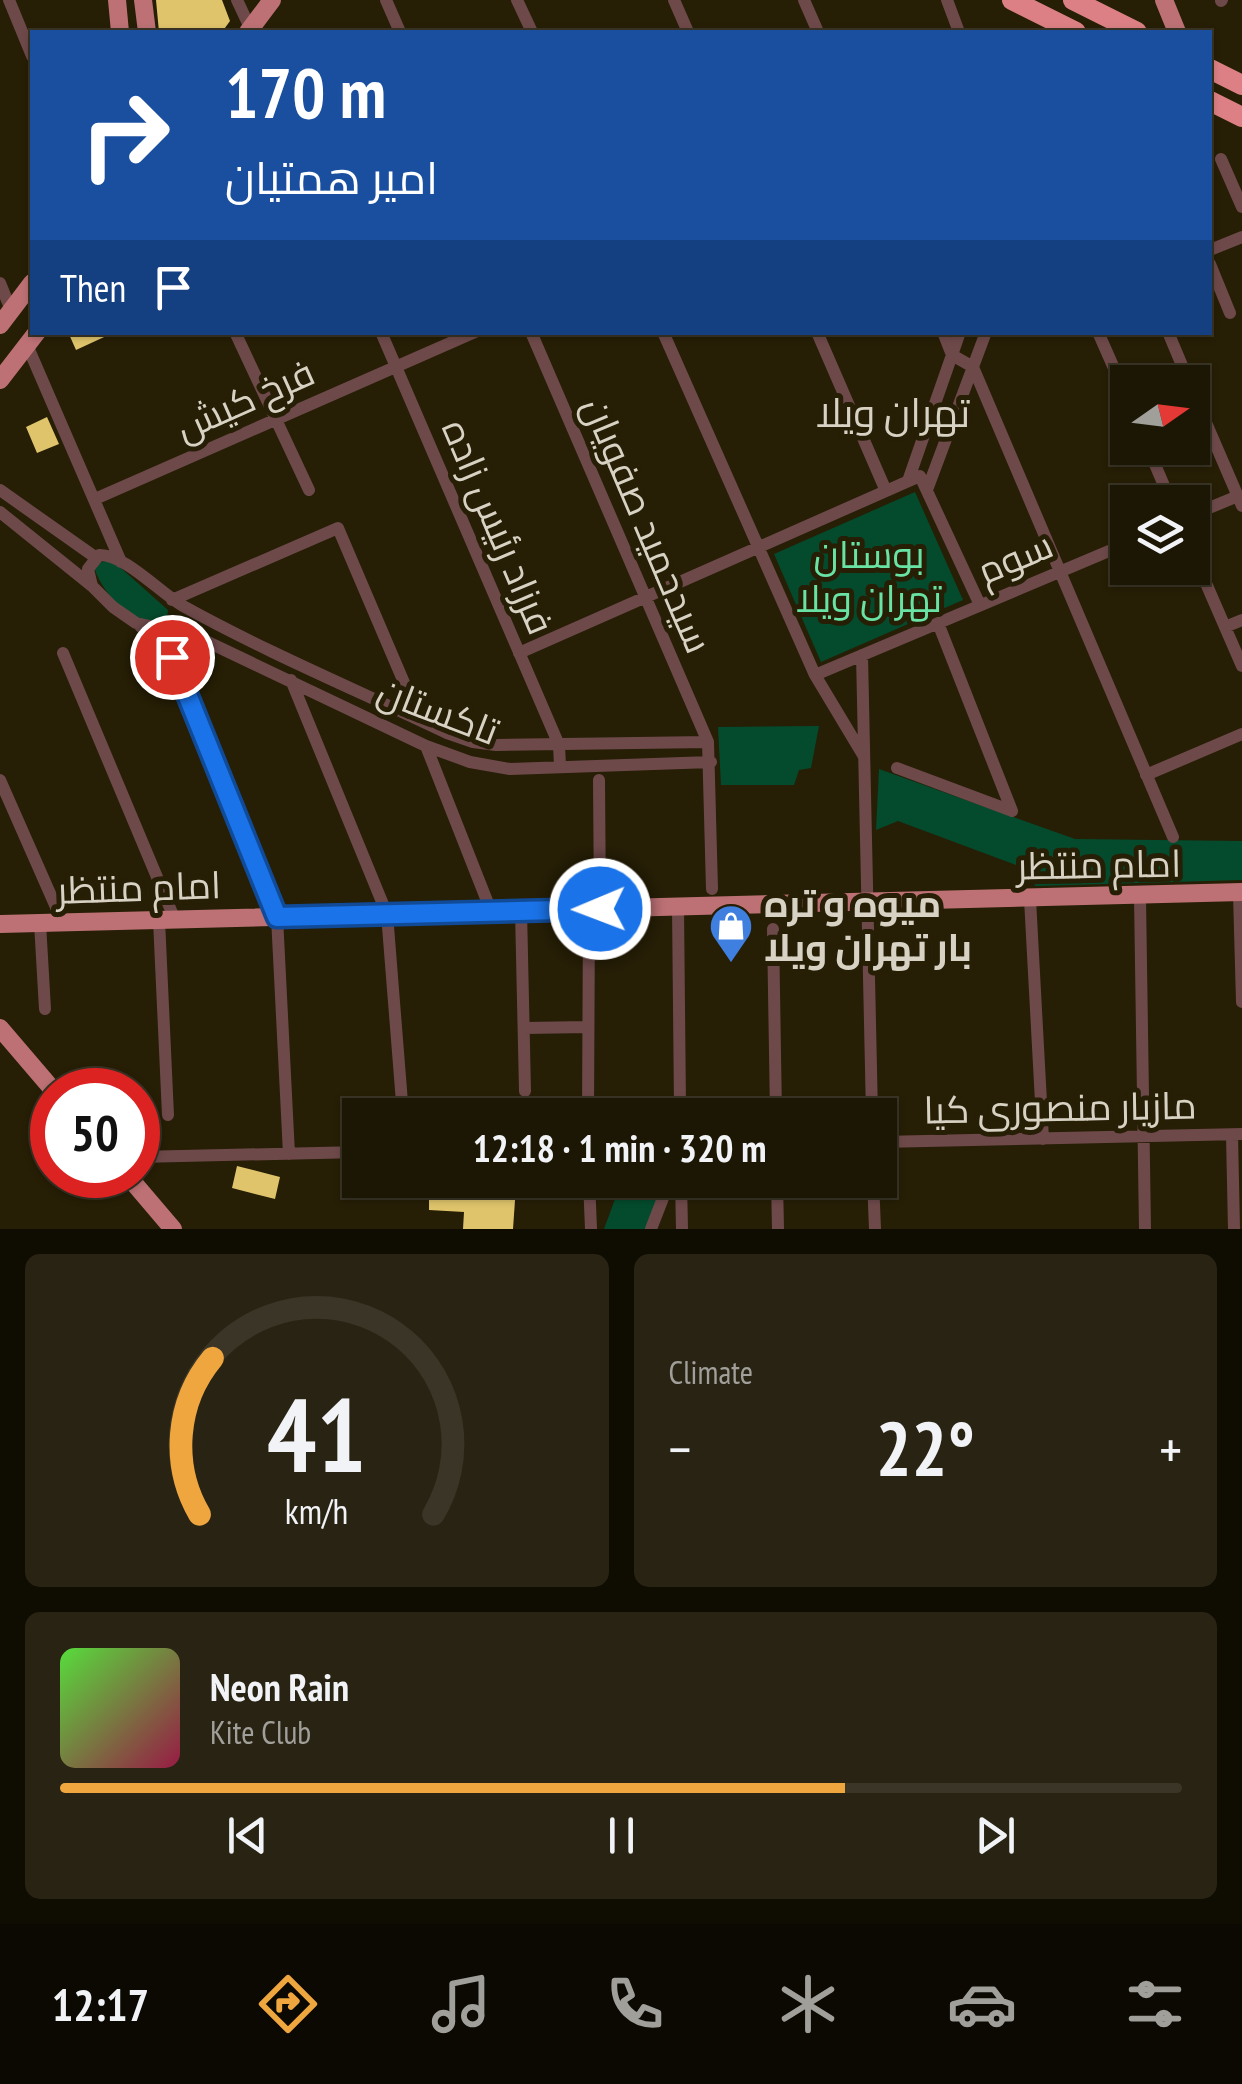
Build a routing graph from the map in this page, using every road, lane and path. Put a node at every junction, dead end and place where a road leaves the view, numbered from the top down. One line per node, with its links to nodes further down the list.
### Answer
1 (9, 0): 26 (street)
2 (117, 0): 14 (main road)
3 (144, 0): 15 (main road)
4 (238, 0): 16 (street)
5 (272, 0): 17 (main road)
6 (386, 0): 18 (street)
7 (518, 0): 19 (street)
8 (674, 0): 20 (street)
9 (804, 0): 21 (street)
10 (947, 0): 22 (street)
11 (1012, 0): 23 (highway)
12 (1073, 0): 24 (highway)
13 (1164, 0): 25 (main road)
14 (120, 30)
15 (147, 30)
16 (249, 30)
17 (251, 30)
18 (399, 30)
19 (531, 30)
20 (687, 30)
21 (817, 30)
22 (957, 30)
23 (1072, 30)
24 (1133, 30)
25 (1176, 30)
26 (30, 51)
27 (1212, 102): 28 (highway)
28 (1242, 117)
29 (1221, 159): 30 (street)
30 (1242, 207)
31 (1242, 237): 32 (street)
32 (1212, 249)
33 (1212, 269): 36 (street)
34 (0, 283): 37 (street)
35 (30, 286): 37 (main road)
36 (1230, 313)
37 (6, 318)
38 (236, 335): 56 (street)
39 (382, 335): 53 (street, فرزاد رئیس زاده)
40 (467, 335): 53 (street, فرخ کیش)
41 (532, 335): 74 (street, سیدحمید صفویان)
42 (664, 335): 67 (street)
43 (818, 335): 62 (street)
44 (943, 335): 50 (street)
45 (959, 335): 50 (street)
46 (985, 335): 54 (street)
47 (1099, 335): 51 (street)
48 (1169, 335): 52 (street)
49 (32, 338): 55 (main road); 63 (street)
50 (952, 355): 54 (street); 58 (street)
51 (1113, 365)
52 (1182, 365)
53 (396, 367): 56 (street, فرخ کیش); 84 (street, فرزاد رئیس زاده)
54 (973, 367): 61 (street); 71 (street)
55 (0, 380)
56 (276, 420): 60 (street); 63 (street, فرخ کیش)
57 (1210, 432): 64 (street)
58 (914, 478): 61 (street); 62 (street)
59 (0, 490): 69 (street)
60 (309, 490)
61 (927, 490): 76 (street)
62 (886, 491): 67 (street)
63 (95, 499): 70 (street)
64 (1240, 501): 65 (street)
65 (1210, 510)
66 (0, 512): 73 (street)
67 (757, 548): 74 (street); 89 (street)
68 (1110, 550): 71 (street, سوم)
69 (94, 557): 70 (street); 73 (street)
70 (121, 562): 75 (street, تاکستان)
71 (1060, 571): 76 (street, سوم); 100 (street)
72 (1207, 585): 80 (street)
73 (92, 586): 78 (street)
74 (646, 597): 84 (street); 93 (street, سیدحمید صفویان)
75 (172, 600): 82 (street, تاکستان); 91 (street)
76 (980, 605): 79 (street, سوم)
77 (1242, 620): 80 (street)
78 (136, 623): 81 (street, تاکستان); 86 (street)
79 (938, 623): 85 (street, سوم); 99 (street)
80 (1226, 627): 88 (street)
81 (194, 636): 86 (street); 87 (street, تاکستان)
82 (267, 648): 87 (street); 91 (street, تاکستان)
83 (62, 653): 115 (street)
84 (519, 653): 94 (street, فرزاد رئیس زاده)
85 (862, 655): 89 (street, سوم); 96 (street)
86 (172, 657): 114 (street)
87 (258, 665): 90 (street, تاکستان)
88 (1242, 666)
89 (815, 675): 96 (street)
90 (290, 680): 95 (street, تاکستان); 113 (street)
91 (420, 720): 94 (street, تاکستان)
92 (1242, 734): 100 (street)
93 (708, 742): 94 (street, تاکستان); 97 (street, سیدحمید صفویان)
94 (559, 745): 98 (street)
95 (426, 746): 98 (street, تاکستان); 112 (street)
96 (864, 756): 108 (street)
97 (711, 762): 98 (street, تاکستان); 104 (street, سیدحمید صفویان)
98 (560, 766)
99 (898, 768)
100 (1146, 775): 103 (street)
101 (0, 780): 117 (street)
102 (599, 780): 110 (street)
103 (1173, 837)
104 (712, 888)
105 (1241, 894): 106 (main road, امام منتظر); 120 (street)
106 (1140, 897): 107 (main road, امام منتظر); 134 (street)
107 (1030, 899): 108 (main road, امام منتظر); 135 (street)
108 (867, 903): 109 (main road, امام منتظر); 131 (street)
109 (678, 907): 110 (main road, امام منتظر); 129 (street)
110 (594, 909): 111 (main road, امام منتظر); 122 (street)
111 (521, 910): 112 (main road, امام منتظر); 124 (street)
112 (491, 911): 113 (main road, امام منتظر)
113 (387, 914): 114 (main road, امام منتظر); 127 (street)
114 (277, 917): 115 (main road, امام منتظر); 138 (street)
115 (167, 920): 117 (main road, امام منتظر); 132 (street)
116 (40, 923): 117 (main road, امام منتظر); 118 (main road, امام منتظر); 121 (street)
117 (63, 923)
118 (0, 924)
119 (773, 929): 130 (street)
120 (1242, 1002)
121 (46, 1009)
122 (588, 1027): 124 (street); 128 (street)
123 (0, 1028): 125 (main road)
124 (524, 1028): 126 (street)
125 (34, 1068)
126 (525, 1091)
127 (402, 1098)
128 (588, 1098)
129 (680, 1098)
130 (776, 1098)
131 (872, 1098)
132 (168, 1115)
133 (1237, 1134): 134 (street, مازیار منصوری کیا); 153 (street)
134 (1144, 1136): 135 (street, مازیار منصوری کیا); 152 (street)
135 (1044, 1139): 136 (street, مازیار منصوری کیا)
136 (897, 1142)
137 (342, 1153): 138 (street)
138 (289, 1154): 139 (street)
139 (160, 1157)
140 (146, 1198): 146 (main road)
141 (590, 1198): 147 (street)
142 (663, 1198): 148 (street)
143 (681, 1198): 149 (street)
144 (777, 1198): 150 (street)
145 (874, 1198): 151 (street)
146 (173, 1229)
147 (591, 1229)
148 (651, 1229)
149 (682, 1229)
150 (778, 1229)
151 (874, 1229)
152 (1144, 1229)
153 (1234, 1229)

